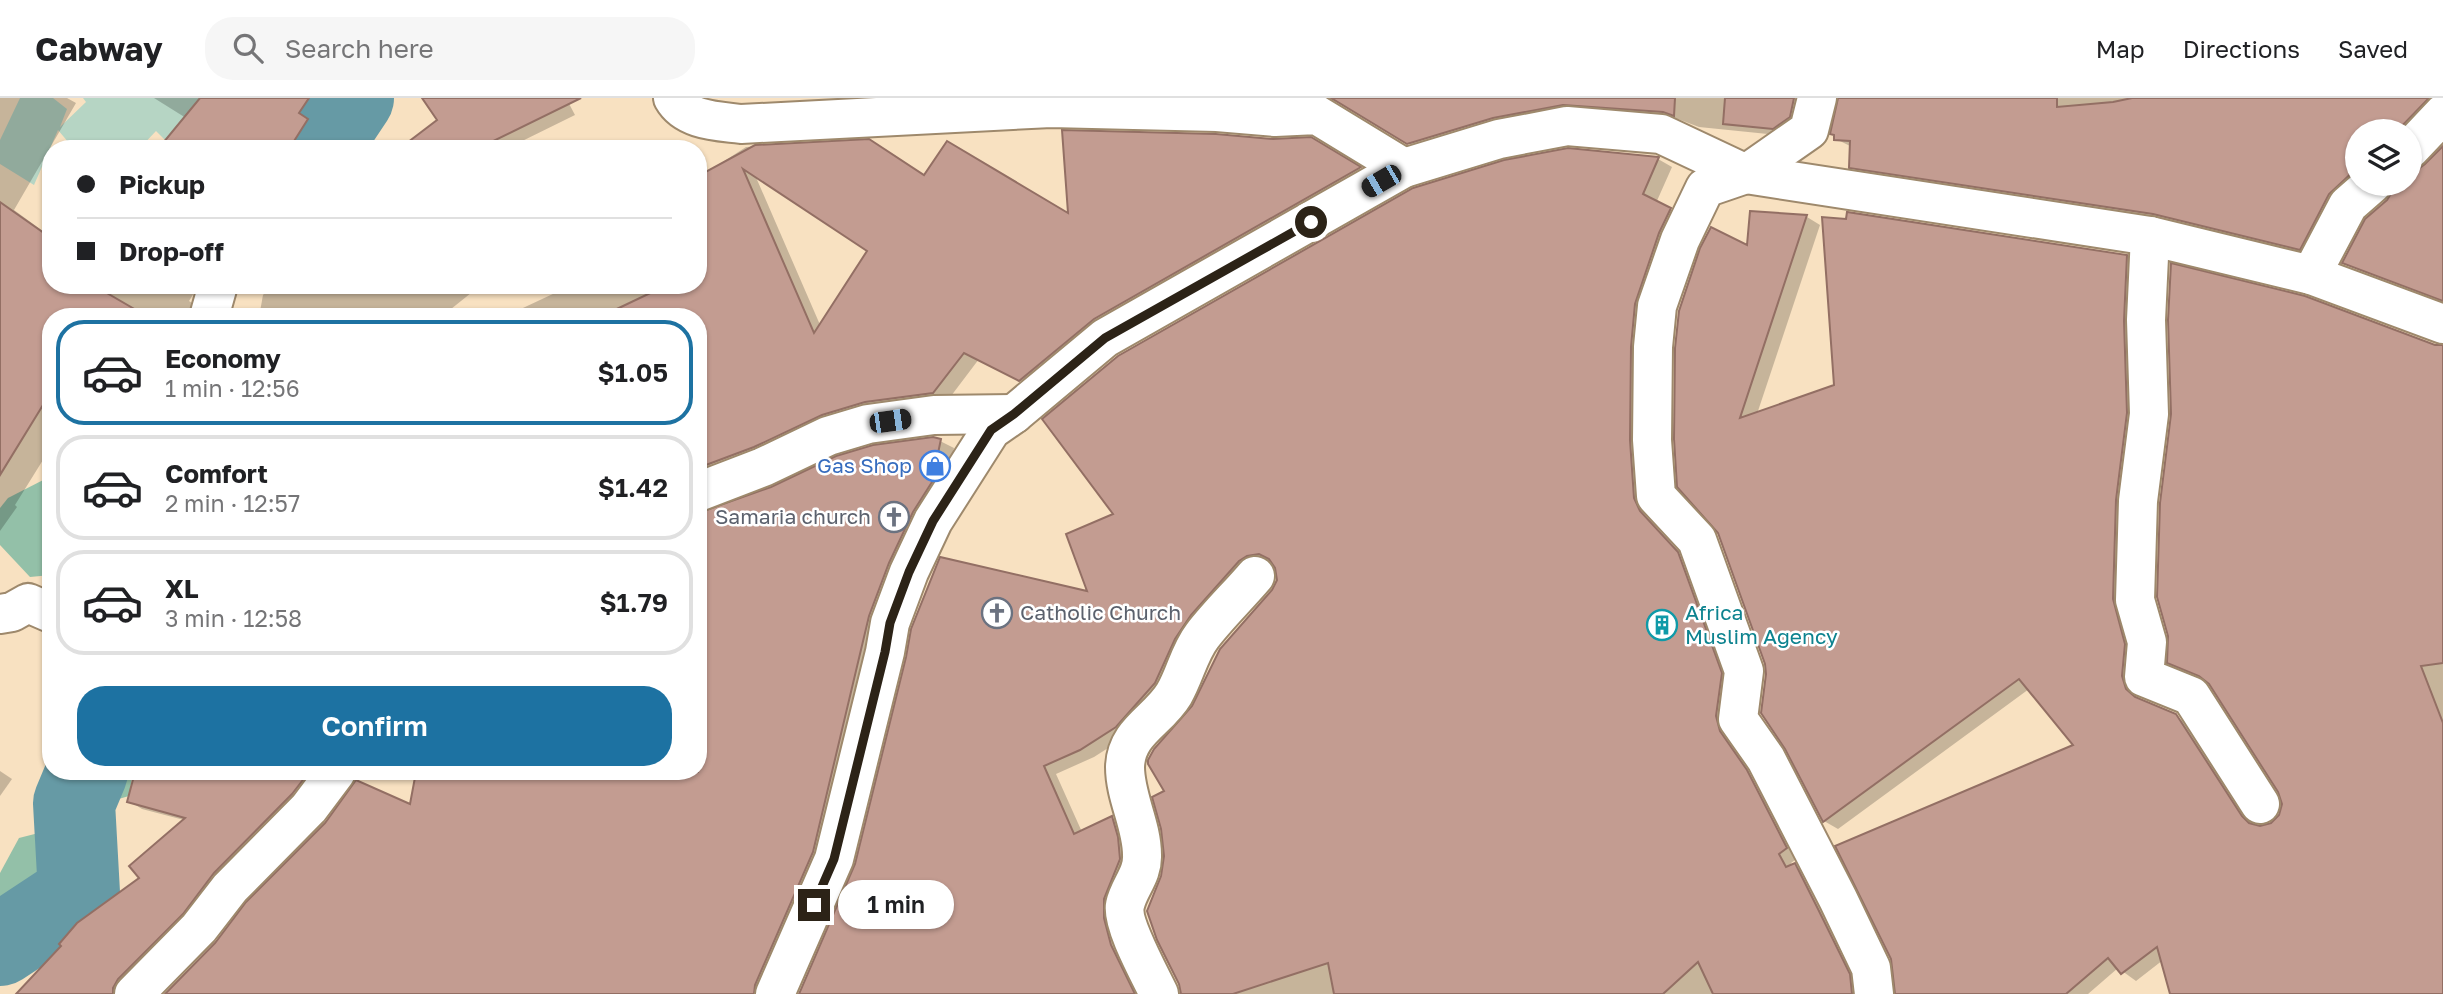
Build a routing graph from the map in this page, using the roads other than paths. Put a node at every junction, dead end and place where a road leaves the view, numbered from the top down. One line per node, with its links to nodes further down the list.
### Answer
1 (673, 98): 5 (street)
2 (1817, 98): 6 (street)
3 (2443, 114): 4 (street)
4 (2422, 136)
5 (1404, 168): 6 (street); 11 (street)
6 (1746, 174): 8 (street); 21 (street)
7 (2358, 196): 9 (street)
8 (2150, 236): 9 (street); 17 (street)
9 (2311, 275): 10 (street)
10 (2443, 324)
11 (1014, 414): 12 (street); 19 (street)
12 (707, 489)
13 (1255, 576): 20 (street)
14 (42, 608): 15 (street)
15 (0, 614)
16 (330, 780): 18 (street)
17 (2260, 804)
18 (134, 994)
19 (775, 994)
20 (1159, 994)
21 (1874, 994)

